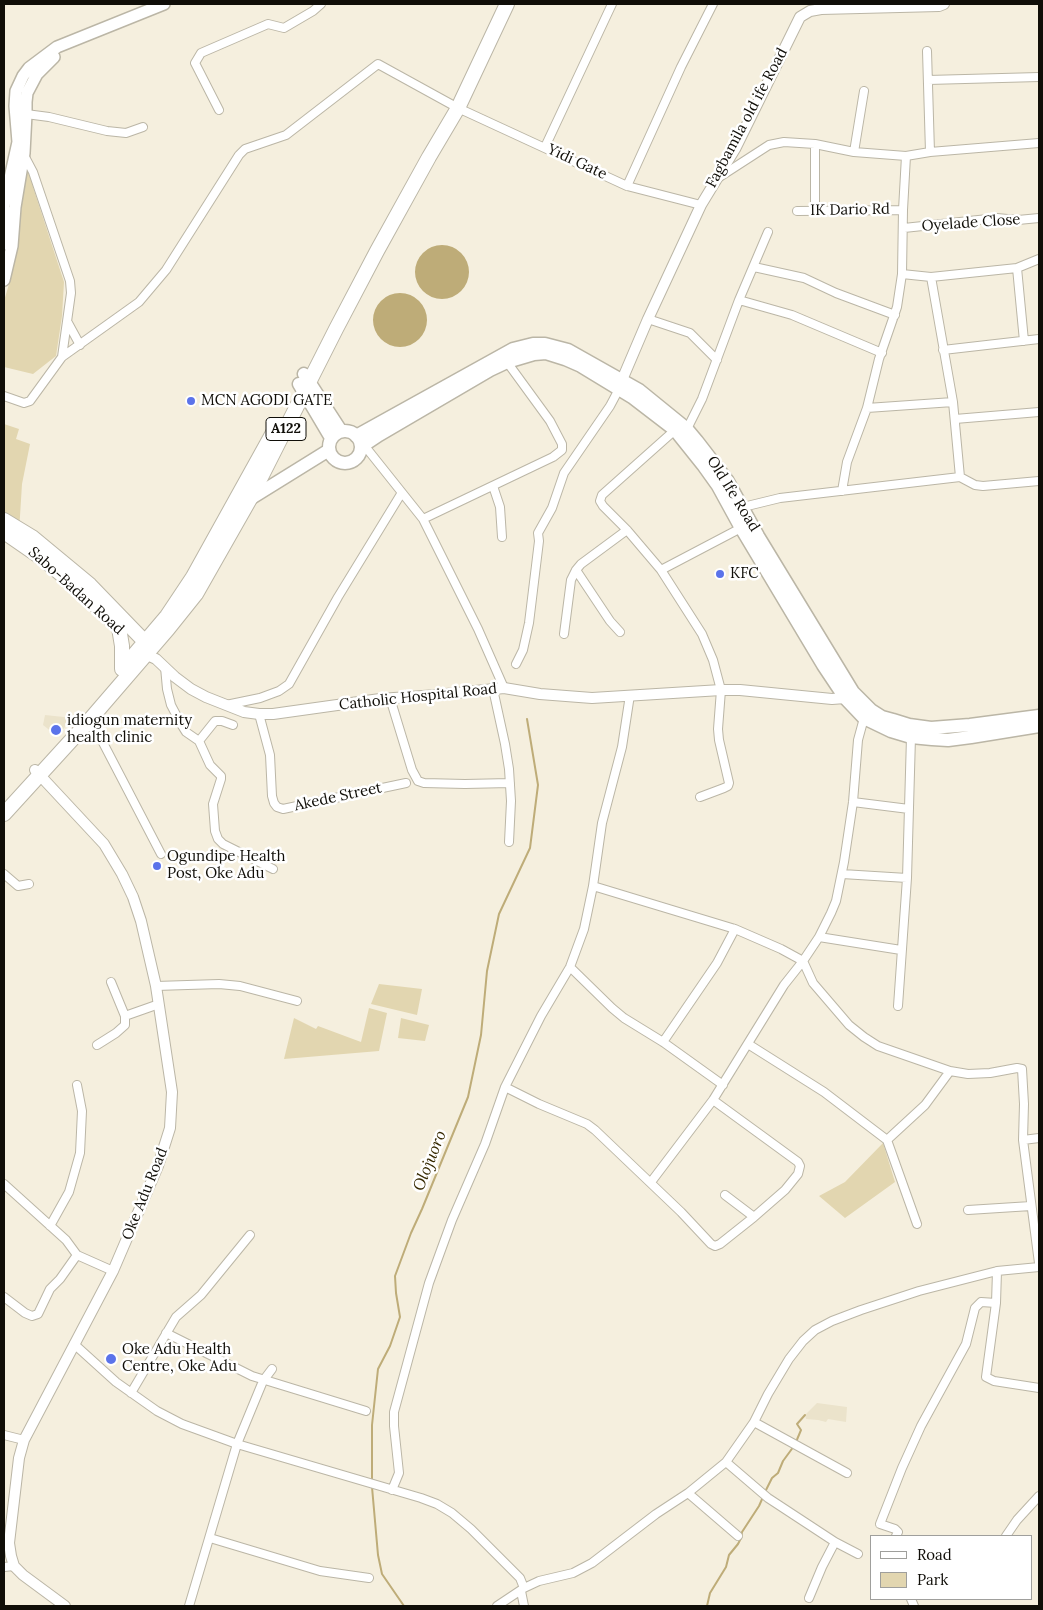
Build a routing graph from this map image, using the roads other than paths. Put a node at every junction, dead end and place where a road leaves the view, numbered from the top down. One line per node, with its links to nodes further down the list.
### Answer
1 (164, 4): 11 (main road)
2 (321, 4): 17 (street)
3 (499, 4): 16 (highway, A122)
4 (507, 4): 16 (highway, A122)
5 (612, 4): 22 (street)
6 (713, 4): 28 (street)
7 (808, 4): 10 (street)
8 (944, 4): 9 (street)
9 (885, 6): 10 (street)
10 (800, 17): 27 (street, Fagbamila old ife Road)
11 (84, 35): 18 (main road); 30 (main road)
12 (926, 52): 14 (street)
13 (1039, 77): 14 (street)
14 (928, 80): 24 (street)
15 (864, 91): 23 (street)
16 (455, 106): 22 (street, Yidi Gate); 50 (street, Yidi Gate); 56 (highway, A122)
17 (219, 110)
18 (26, 114): 19 (street); 25 (main road)
19 (143, 127)
20 (1039, 143): 24 (street)
21 (815, 144): 23 (street); 27 (street); 31 (street)
22 (545, 147): 28 (street, Yidi Gate)
23 (854, 152): 26 (street)
24 (930, 152): 26 (street)
25 (24, 154): 43 (main road); 47 (street)
26 (906, 156): 32 (street)
27 (716, 179): 29 (street, Fagbamila old ife Road)
28 (627, 186): 29 (street, Yidi Gate)
29 (701, 205): 46 (street, Fagbamila old ife Road)
30 (4, 206): 38 (main road)
31 (815, 210): 32 (street, IK Dario Rd); 33 (street, IK Dario Rd)
32 (903, 210): 35 (street)
33 (797, 211)
34 (1039, 218): 35 (street, Oyelade Close)
35 (904, 228): 41 (street)
36 (768, 232): 39 (street)
37 (1039, 259): 40 (street)
38 (4, 261)
39 (754, 267): 44 (street); 45 (street)
40 (1018, 268): 42 (street); 49 (street)
41 (902, 274): 42 (street); 45 (street)
42 (931, 277): 51 (street)
43 (4, 280)
44 (739, 300): 52 (street); 54 (street)
45 (895, 315): 52 (street)
46 (648, 319): 54 (street); 57 (street, Fagbamila old ife Road)
47 (68, 323): 50 (street); 53 (street)
48 (1039, 339): 49 (street)
49 (1024, 341): 51 (street)
50 (80, 345): 53 (street)
51 (943, 350): 59 (street)
52 (882, 352): 60 (street)
53 (62, 358): 58 (street)
54 (717, 360): 63 (street)
55 (507, 362): 57 (main road, Old Ife Road); 65 (main road, Old Ife Road); 69 (street)
56 (304, 383): 64 (main road, Old Ife Road); 72 (highway, A122); 82 (highway, A122)
57 (621, 385): 63 (main road, Old Ife Road); 65 (main road, Old Ife Road); 87 (street)
58 (4, 396)
59 (953, 402): 60 (street); 62 (street)
60 (867, 408): 70 (street)
61 (1039, 412): 62 (street)
62 (955, 419): 66 (street)
63 (681, 429): 68 (main road, Old Ife Road); 77 (street)
64 (334, 440): 65 (main road); 65 (main road, Old Ife Road); 72 (main road)
65 (360, 442): 71 (street)
66 (960, 477): 67 (street); 70 (street)
67 (1039, 481)
68 (722, 483): 73 (main road, Old Ife Road); 76 (main road, Old Ife Road)
69 (493, 486): 74 (street); 79 (street)
70 (842, 491): 73 (street)
71 (401, 494): 74 (street); 96 (street)
72 (250, 500): 86 (highway, A122)
73 (743, 507): 98 (main road, Old Ife Road)
74 (423, 519): 90 (street)
75 (4, 520): 83 (highway, Sabo-Badan Road)
76 (741, 528): 81 (street); 95 (main road, Old Ife Road)
77 (626, 530): 80 (street); 81 (street)
78 (4, 532): 83 (highway, Sabo-Badan Road)
79 (502, 537)
80 (576, 570): 84 (street); 85 (street)
81 (661, 570): 92 (street)
82 (167, 616): 83 (highway); 86 (highway, A122)
83 (120, 623): 86 (highway, Sabo-Badan Road); 89 (highway)
84 (620, 632)
85 (564, 634)
86 (147, 650): 88 (street, Catholic Hospital Road); 89 (highway, A122); 100 (highway, A122)
87 (516, 664)
88 (165, 667): 96 (street, Catholic Hospital Road); 104 (street)
89 (122, 669): 105 (highway, A122)
90 (504, 688): 91 (street, Catholic Hospital Road); 93 (street, Catholic Hospital Road)
91 (493, 689): 94 (street, Catholic Hospital Road); 106 (street)
92 (721, 690): 93 (street, Catholic Hospital Road); 95 (street, Catholic Hospital Road); 108 (street)
93 (630, 695): 120 (street)
94 (390, 698): 97 (street, Catholic Hospital Road); 106 (street)
95 (845, 698): 99 (main road, Old Ife Road)
96 (224, 705): 97 (street, Catholic Hospital Road)
97 (258, 714): 107 (street, Akede Street)
98 (1039, 716)
99 (864, 718): 103 (main road, Old Ife Road); 109 (street)
100 (87, 723): 105 (highway, A122); 114 (street)
101 (233, 725): 104 (street)
102 (1039, 726): 103 (main road, Old Ife Road)
103 (911, 737): 111 (street)
104 (199, 741): 115 (street)
105 (37, 772): 110 (highway, A122); 112 (highway, A122); 127 (street, Oke Adu Road)
106 (510, 783): 113 (street)
107 (406, 784)
108 (700, 797)
109 (853, 802): 111 (street); 117 (street)
110 (4, 803)
111 (909, 809): 118 (street)
112 (4, 814)
113 (509, 842)
114 (161, 854)
115 (273, 869)
116 (4, 874): 119 (street)
117 (842, 874): 118 (street); 122 (street)
118 (907, 878): 123 (street)
119 (29, 884)
120 (592, 886): 121 (street); 125 (street)
121 (735, 929): 124 (street); 132 (street)
122 (819, 937): 123 (street); 124 (street)
123 (901, 950): 130 (street)
124 (803, 961): 133 (street); 135 (street)
125 (570, 966): 132 (street); 138 (street)
126 (111, 982): 131 (street)
127 (156, 986): 128 (street); 129 (street, Oke Adu Road)
128 (297, 1001)
129 (159, 1004): 131 (street); 154 (street, Oke Adu Road)
130 (898, 1006)
131 (125, 1016): 134 (street)
132 (662, 1042): 137 (street)
133 (748, 1044): 137 (street); 141 (street)
134 (97, 1045)
135 (950, 1071): 141 (street); 142 (street)
136 (77, 1085): 150 (street)
137 (723, 1085): 139 (street)
138 (505, 1087): 143 (street); 171 (street)
139 (713, 1100): 143 (street); 148 (street)
140 (1039, 1138): 142 (street)
141 (887, 1140): 149 (street)
142 (1022, 1140): 146 (street)
143 (651, 1182): 148 (street)
144 (5, 1191): 150 (street)
145 (725, 1195): 148 (street)
146 (1031, 1206): 147 (street); 153 (street)
147 (968, 1210)
148 (754, 1217)
149 (917, 1224)
150 (50, 1226): 152 (street)
151 (250, 1235): 158 (street)
152 (78, 1255): 154 (street); 156 (street)
153 (1039, 1265): 155 (street)
154 (113, 1271): 159 (street, Oke Adu Road)
155 (997, 1272): 157 (street); 165 (street)
156 (4, 1296)
157 (996, 1304): 162 (street); 174 (street)
158 (166, 1333): 161 (street); 163 (street)
159 (74, 1344): 163 (street); 167 (street, Oke Adu Road)
160 (272, 1369): 161 (street)
161 (263, 1380): 164 (street); 168 (street)
162 (1039, 1387)
163 (131, 1393): 168 (street)
164 (366, 1411)
165 (754, 1422): 169 (street); 170 (street)
166 (4, 1435): 167 (street)
167 (24, 1440): 179 (street, Oke Adu Road)
168 (237, 1444): 171 (street); 177 (street)
169 (726, 1462): 172 (street); 178 (street)
170 (847, 1473)
171 (388, 1488): 183 (street)
172 (688, 1493): 176 (street); 183 (street)
173 (1039, 1496): 175 (street)
174 (896, 1535)
175 (1007, 1535)
176 (738, 1536)
177 (210, 1538): 182 (street); 186 (street)
178 (836, 1542): 180 (street); 184 (street)
179 (6, 1547): 181 (street, Oke Adu Road)
180 (858, 1554)
181 (9, 1566): 185 (street, Oke Adu Road)
182 (369, 1578)
183 (522, 1590): 187 (street); 188 (street)
184 (809, 1598)
185 (65, 1606)
186 (189, 1606)
187 (497, 1606)
188 (524, 1606)

